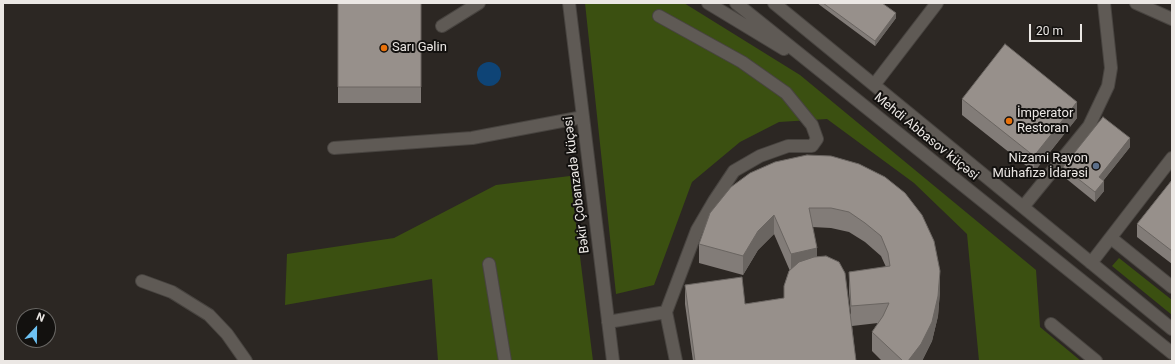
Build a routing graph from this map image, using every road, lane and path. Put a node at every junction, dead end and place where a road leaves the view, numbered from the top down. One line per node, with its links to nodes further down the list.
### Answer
1 (479, 3): 11 (street)
2 (708, 3): 12 (street)
3 (736, 3): 12 (street, Mehdi Abbasov küçəsi)
4 (774, 3): 13 (street, Mehdi Abbasov küçəsi)
5 (937, 3): 13 (street)
6 (1104, 3): 17 (street)
7 (1136, 3): 10 (street)
8 (569, 4): 14 (street, Bəkir Çobanzadə küçəsi)
9 (659, 16): 23 (street)
10 (1172, 19)
11 (442, 26)
12 (826, 74): 27 (street, Mehdi Abbasov küçəsi)
13 (874, 85): 17 (street, Mehdi Abbasov küçəsi)
14 (583, 117): 15 (street); 24 (street, Bəkir Çobanzadə küçəsi)
15 (334, 148)
16 (1172, 158): 18 (street)
17 (1023, 207): 19 (street, Mehdi Abbasov küçəsi)
18 (1111, 238): 19 (street); 22 (street)
19 (1091, 263): 26 (street, Mehdi Abbasov küçəsi)
20 (490, 264): 29 (street)
21 (142, 281): 28 (street)
22 (1172, 287)
23 (666, 312): 24 (street); 31 (street)
24 (608, 322): 30 (street, Bəkir Çobanzadə küçəsi)
25 (1051, 324): 32 (street)
26 (1172, 329)
27 (1172, 353)
28 (246, 361)
29 (505, 361)
30 (612, 361)
31 (676, 361)
32 (1096, 361)

